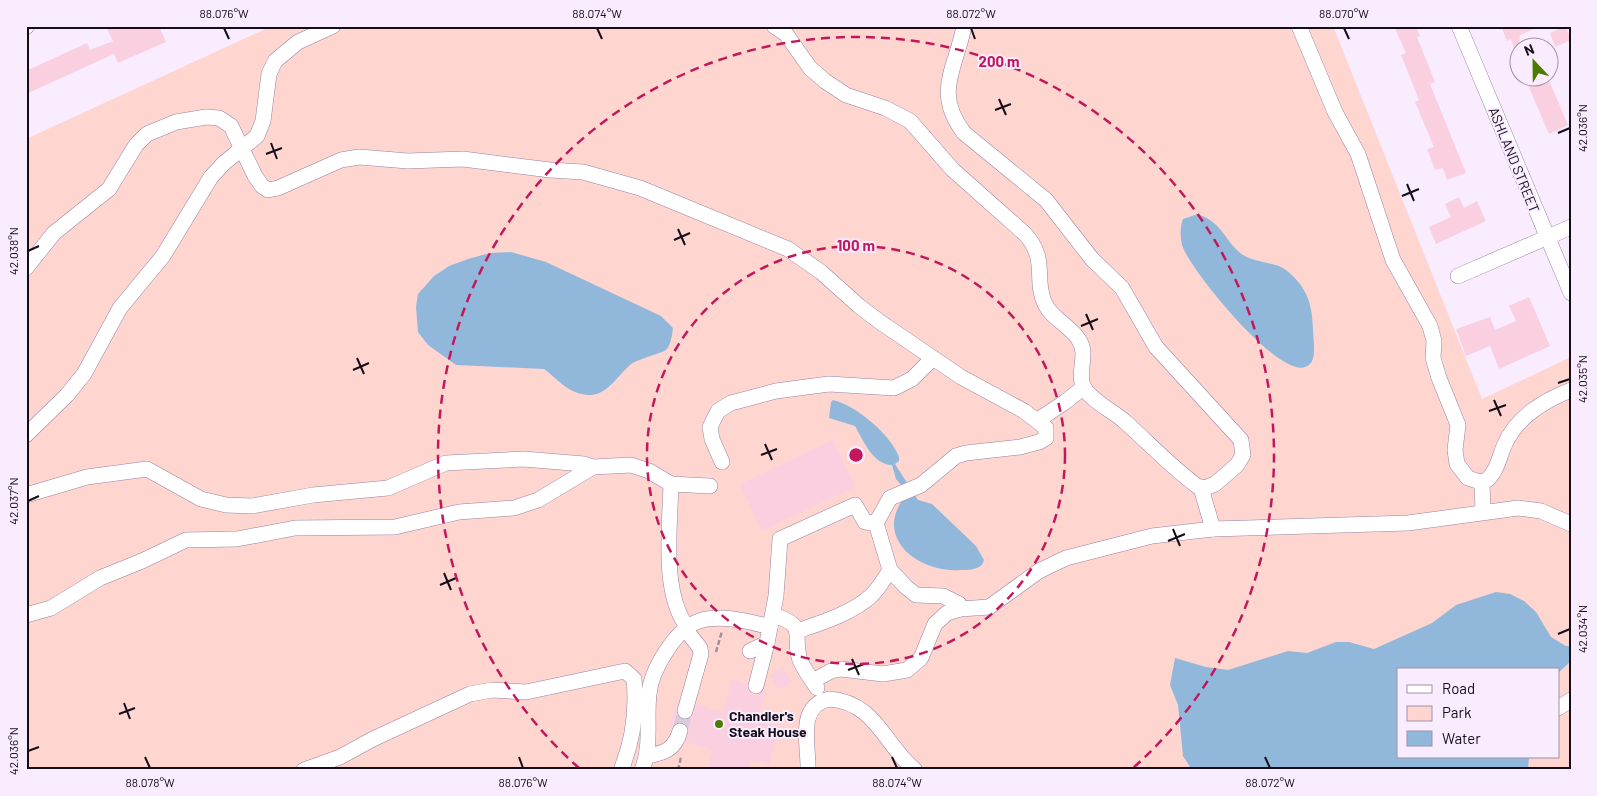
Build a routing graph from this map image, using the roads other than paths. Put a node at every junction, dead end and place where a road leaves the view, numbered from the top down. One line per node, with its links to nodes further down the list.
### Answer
1 (334, 26): 6 (street)
2 (774, 26): 13 (street)
3 (964, 26): 22 (street)
4 (1299, 26): 19 (street)
5 (1459, 26): 8 (street, ASHLAND STREET)
6 (242, 149): 9 (street); 12 (street); 16 (street)
7 (1571, 227): 8 (street)
8 (1547, 238): 10 (street); 11 (street, ASHLAND STREET)
9 (26, 268)
10 (1458, 276)
11 (1571, 293)
12 (933, 358): 15 (street); 17 (street)
13 (1084, 387): 15 (street); 22 (street)
14 (1571, 390): 19 (street)
15 (1038, 420): 25 (street)
16 (26, 435)
17 (722, 462)
18 (593, 467): 20 (street); 23 (street); 30 (street)
19 (1482, 482): 24 (street)
20 (671, 484): 21 (street); 32 (street)
21 (710, 486)
22 (1201, 488): 27 (street)
23 (26, 495)
24 (1483, 512): 26 (street); 27 (street)
25 (876, 523): 28 (street); 31 (street)
26 (1571, 524)
27 (1213, 529): 29 (street)
28 (890, 570): 29 (street); 33 (street)
29 (960, 609): 36 (street)
30 (26, 615)
31 (772, 621): 32 (street); 33 (street); 34 (street)
32 (687, 629): 41 (street); 43 (street)
33 (797, 631): 36 (street)
34 (767, 643): 35 (street); 37 (street)
35 (750, 651)
36 (813, 681): 38 (street)
37 (756, 686)
38 (825, 699): 46 (street); 47 (street)
39 (1571, 700): 40 (street)
40 (1560, 707)
41 (685, 711)
42 (680, 731): 43 (street)
43 (645, 763)
44 (304, 770): 45 (street)
45 (621, 770)
46 (808, 770)
47 (915, 770)

